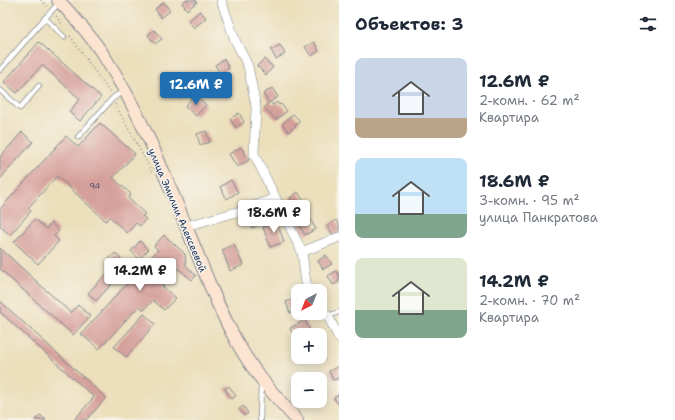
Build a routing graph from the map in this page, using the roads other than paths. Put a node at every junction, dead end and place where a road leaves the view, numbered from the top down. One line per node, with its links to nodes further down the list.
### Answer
1 (221, 0): 10 (street)
2 (59, 1): 3 (lane); 8 (street, улица Эмилии Алексеевой)
3 (45, 18): 4 (lane); 5 (lane)
4 (64, 37)
5 (0, 70)
6 (39, 86): 7 (lane)
7 (0, 90)
8 (125, 90): 9 (lane); 11 (street, улица Эмилии Алексеевой)
9 (78, 137)
10 (276, 198): 11 (street); 13 (street)
11 (186, 226): 18 (street, улица Эмилии Алексеевой)
12 (339, 237): 13 (street)
13 (302, 252): 14 (street)
14 (306, 284)
15 (339, 312): 16 (lane)
16 (328, 316): 17 (street)
17 (339, 338)
18 (261, 381): 19 (lane); 20 (street, улица Эмилии Алексеевой)
19 (260, 420)
20 (297, 420)

